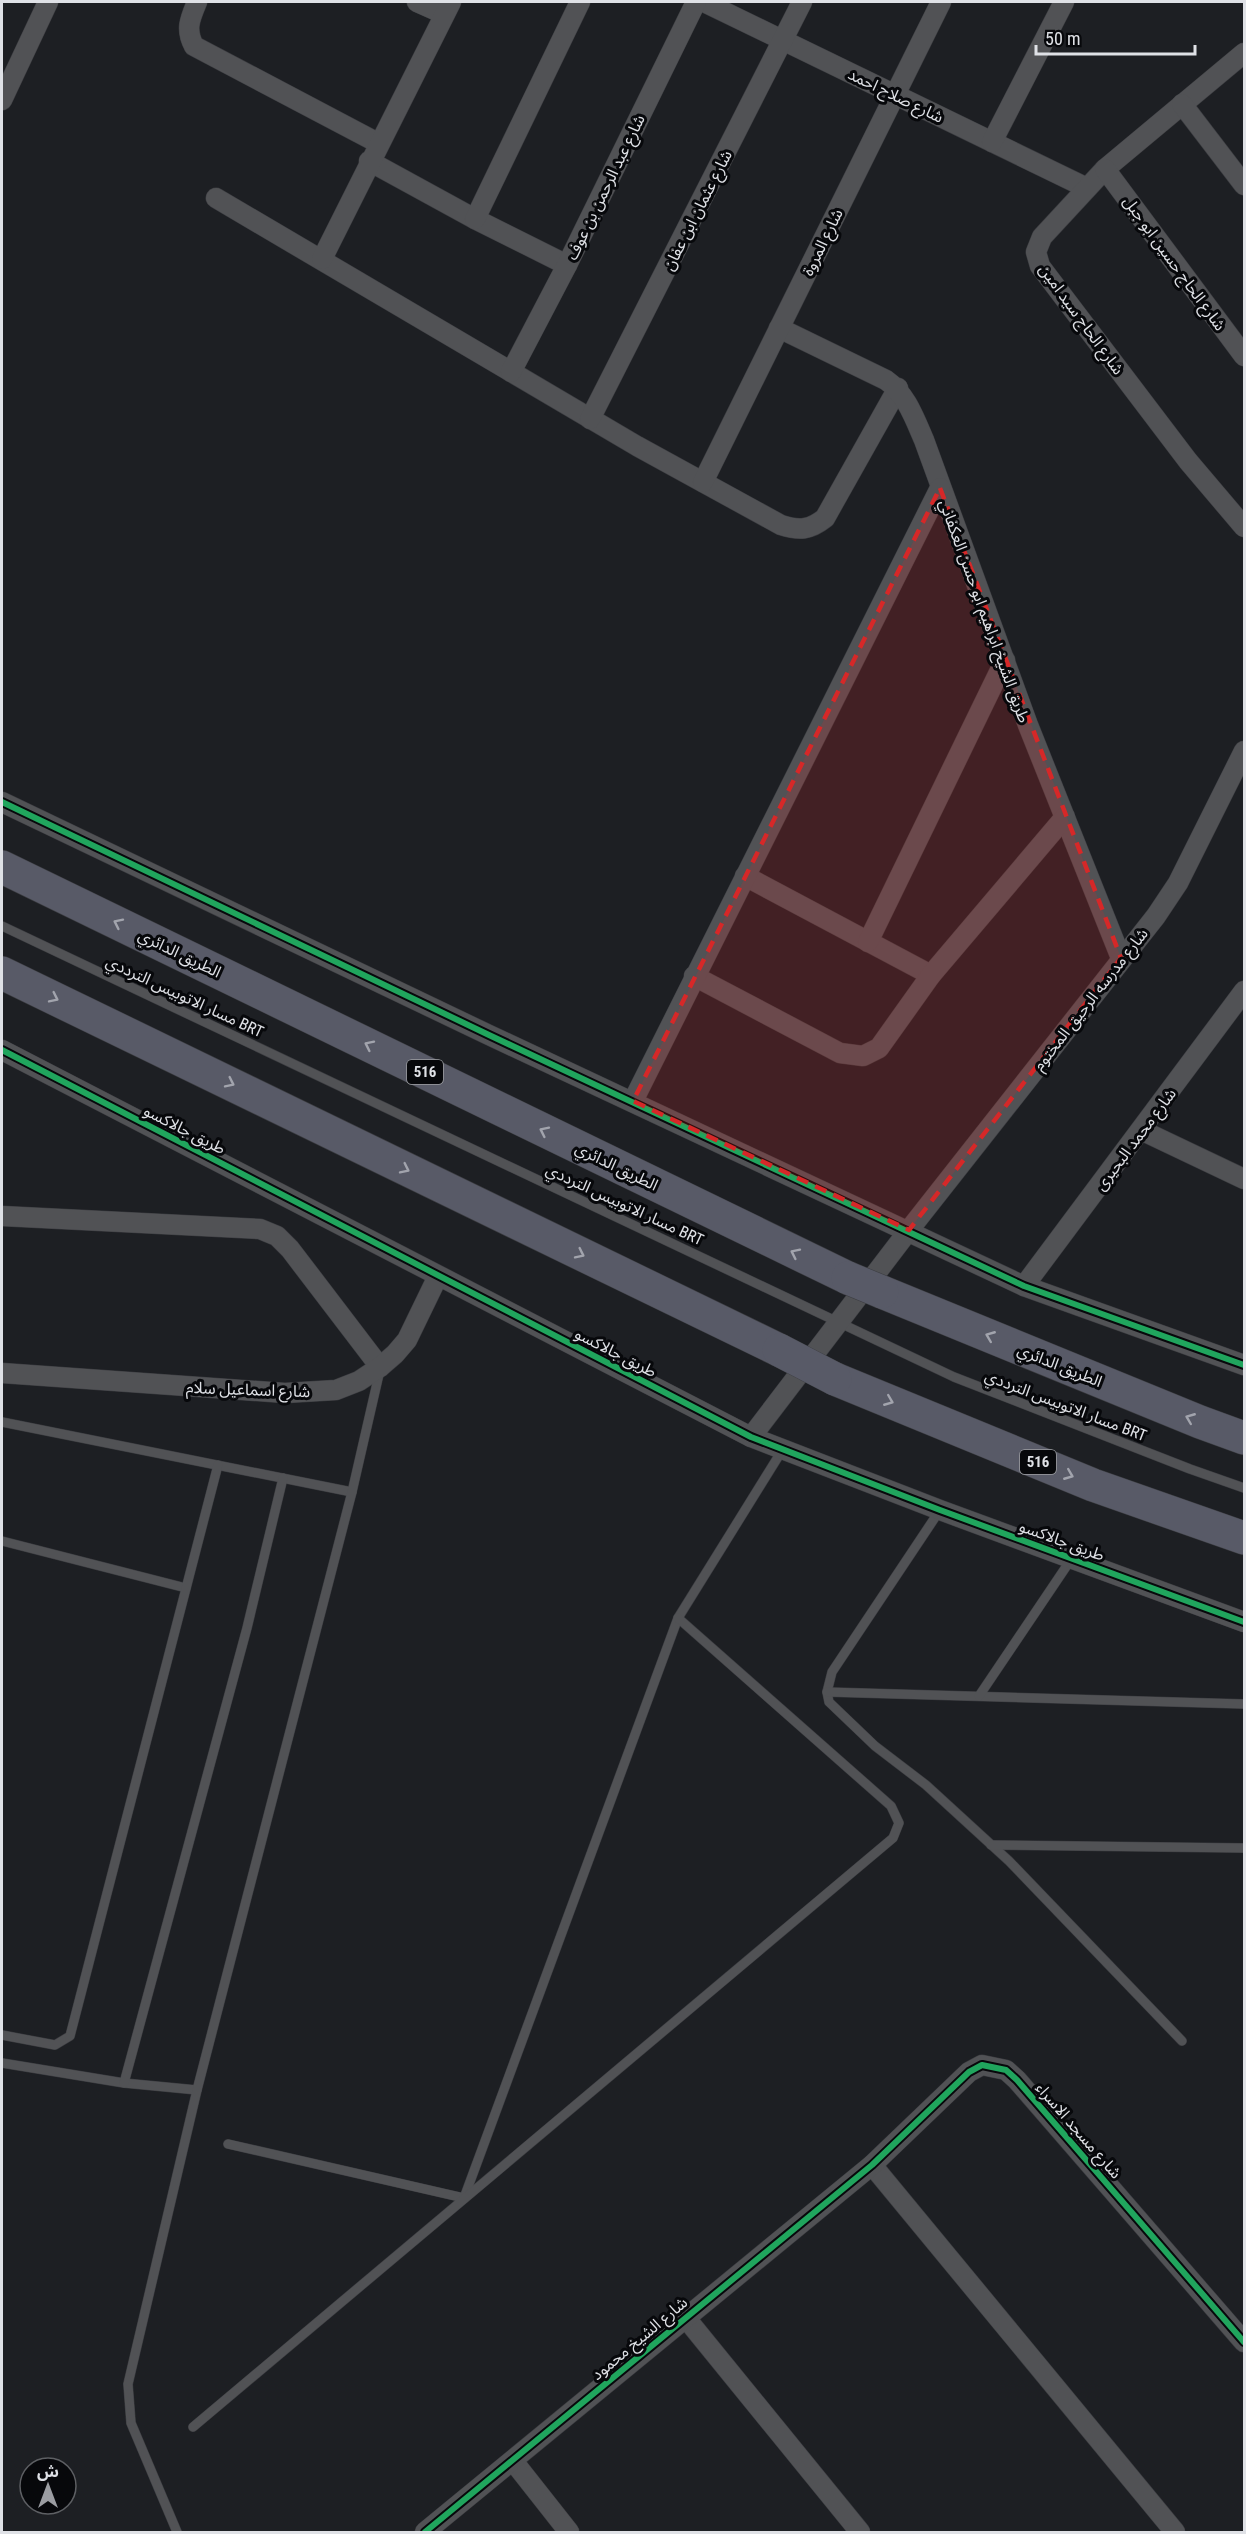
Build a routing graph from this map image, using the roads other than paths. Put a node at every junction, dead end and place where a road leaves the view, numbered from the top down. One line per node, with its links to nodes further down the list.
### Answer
1 (48, 2): 14 (street)
2 (197, 2): 17 (street)
3 (417, 2): 10 (street)
4 (580, 2): 23 (street)
5 (696, 2): 25 (street, شارع عبد الرحمن بن عوف)
6 (704, 2): 11 (street, شارع صلاح احمد)
7 (802, 2): 11 (street, شارع عثمان ابن عفان)
8 (941, 2): 13 (street, شارع المروة)
9 (1064, 2): 16 (street)
10 (448, 8): 17 (street)
11 (783, 40): 13 (street, شارع صلاح احمد); 30 (street, شارع عثمان ابن عفان)
12 (1245, 53): 15 (street, شارع الحاج سيد امين)
13 (895, 94): 16 (street, شارع صلاح احمد); 26 (street, شارع المروة)
14 (2, 100)
15 (1182, 104): 19 (street, شارع الحاج سيد امين); 20 (street)
16 (992, 142): 21 (street, شارع صلاح احمد)
17 (378, 143): 18 (street)
18 (369, 161): 23 (street); 24 (street)
19 (1105, 169): 21 (street, شارع الحاج سيد امين); 27 (street, شارع الحاج حسين ابو جبل)
20 (1245, 185)
21 (1087, 188): 33 (street, شارع الحاج سيد امين)
22 (216, 198): 24 (street)
23 (475, 219): 25 (street)
24 (322, 259): 28 (street)
25 (567, 264): 28 (street, شارع عبد الرحمن بن عوف)
26 (779, 328): 29 (street); 31 (street, شارع المروة)
27 (1245, 356)
28 (511, 372): 30 (street)
29 (898, 388): 31 (street); 32 (street, طريق الشيخ ابراهيم ابو حسن العكفاني)
30 (590, 419): 31 (street)
31 (703, 482)
32 (940, 488): 34 (street, طريق الشيخ ابراهيم ابو حسن العكفاني); 39 (street)
33 (1245, 527)
34 (1005, 660): 37 (street, طريق الشيخ ابراهيم ابو حسن العكفاني); 41 (street)
35 (1245, 751): 42 (street, شارع مدرسه الرحيق المختوم)
36 (2, 802): 48 (street)
37 (1065, 817): 42 (street, طريق الشيخ ابراهيم ابو حسن العكفاني); 44 (street)
38 (2, 867): 60 (highway, الطريق الدائري / 516, one-way to 38, bridge)
39 (745, 876): 41 (street); 45 (street)
40 (2, 926): 64 (lane, مسار الاتوبيس الترددي BRT)
41 (868, 942): 44 (street)
42 (1121, 958): 52 (street, شارع مدرسه الرحيق المختوم)
43 (2, 973): 67 (highway, 516, one-way to 67, bridge)
44 (931, 975): 45 (street)
45 (694, 976): 48 (street)
46 (1245, 991): 49 (street, شارع محمد البحيرى)
47 (2, 1050): 53 (street, طريق جالاكسو)
48 (633, 1101): 52 (street)
49 (1141, 1130): 50 (street); 54 (street, شارع محمد البحيرى)
50 (1245, 1179)
51 (2, 1216): 56 (street)
52 (909, 1230): 54 (street); 59 (street, شارع مدرسه الرحيق المختوم)
53 (438, 1276): 56 (street, شارع اسماعيل سلام); 59 (street, طريق جالاكسو)
54 (1024, 1286): 55 (street)
55 (1245, 1365)
56 (380, 1367): 57 (street, شارع اسماعيل سلام); 65 (lane)
57 (2, 1373)
58 (2, 1422): 62 (lane)
59 (751, 1437): 61 (street, طريق جالاكسو)
60 (1245, 1438)
61 (783, 1449): 66 (street, طريق جالاكسو); 71 (lane)
62 (218, 1465): 63 (lane); 70 (lane)
63 (283, 1478): 65 (lane); 81 (lane)
64 (1245, 1488)
65 (352, 1492): 82 (lane)
66 (940, 1510): 69 (street, طريق جالاكسو); 73 (lane)
67 (1245, 1538)
68 (2, 1541): 70 (lane)
69 (1072, 1558): 72 (street, طريق جالاكسو); 74 (lane)
70 (186, 1588): 78 (lane)
71 (678, 1618): 85 (lane); 85 (lane)
72 (1245, 1622)
73 (827, 1692): 74 (lane); 76 (lane)
74 (979, 1696): 75 (lane)
75 (1245, 1704)
76 (991, 1845): 77 (lane); 79 (lane)
77 (1245, 1848)
78 (2, 2035)
79 (1182, 2041)
80 (2, 2064): 81 (lane)
81 (124, 2083): 82 (lane)
82 (197, 2090): 90 (lane)
83 (228, 2144): 85 (lane)
84 (872, 2164): 86 (street, شارع الشيخ محمود); 87 (street, شارع مسجد الاسراء); 94 (street)
85 (464, 2198): 88 (lane)
86 (685, 2317): 89 (street, شارع الشيخ محمود); 93 (street)
87 (1245, 2342)
88 (193, 2427)
89 (513, 2461): 91 (street, شارع الشيخ محمود); 92 (street)
90 (177, 2532)
91 (425, 2532)
92 (569, 2532)
93 (860, 2532)
94 (1175, 2532)

